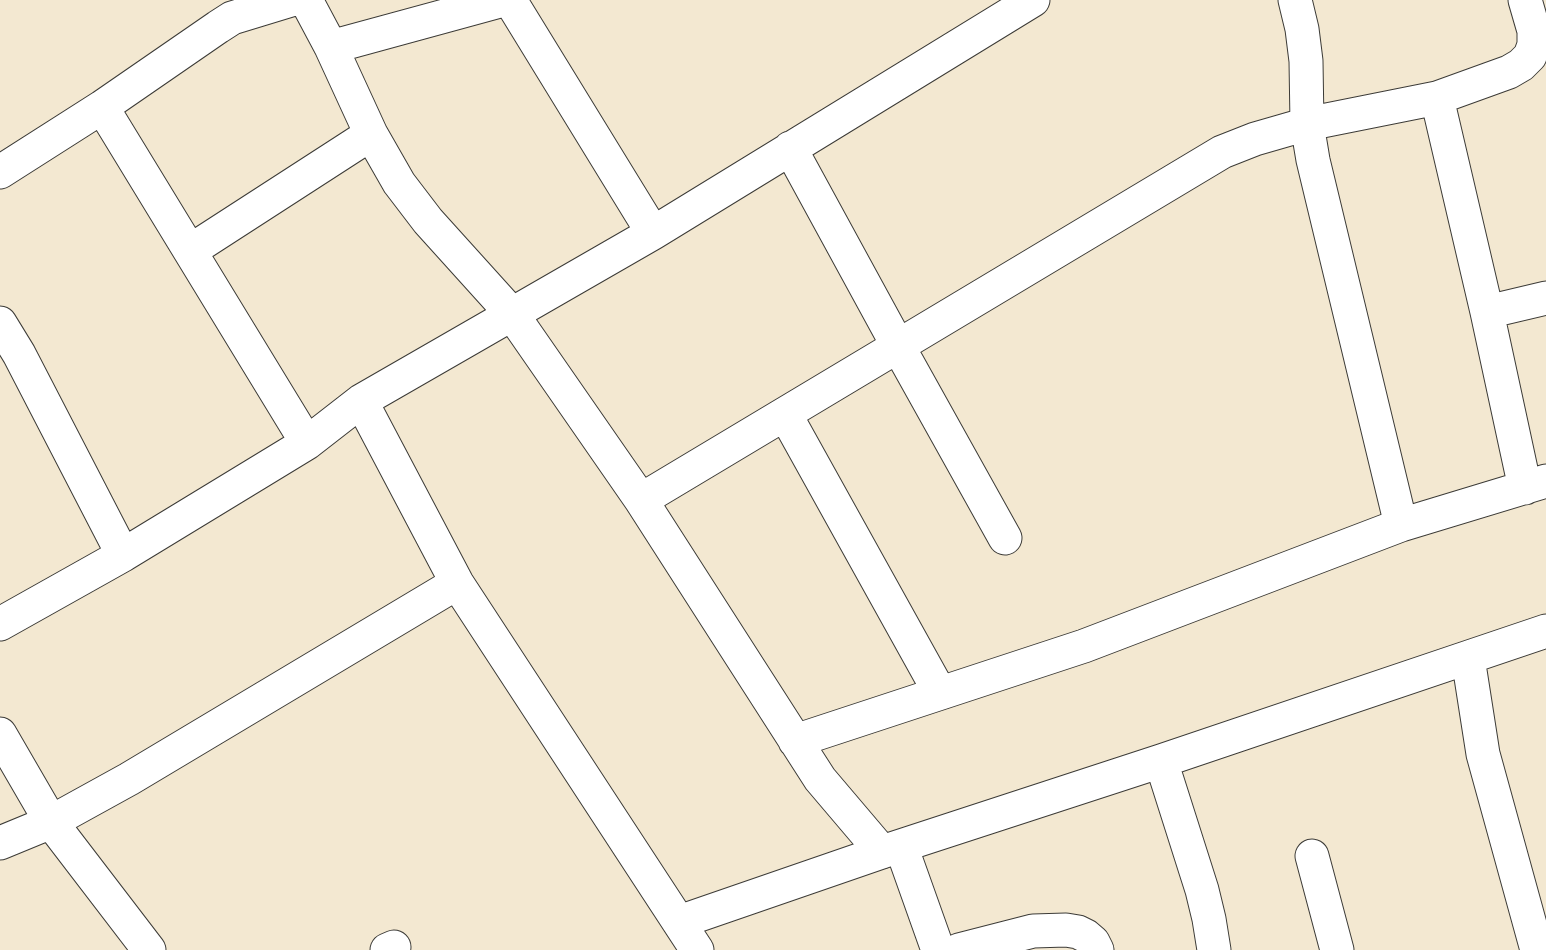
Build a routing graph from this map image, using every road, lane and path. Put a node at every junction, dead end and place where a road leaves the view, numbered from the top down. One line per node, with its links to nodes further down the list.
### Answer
1 (291, 0): 10 (street)
2 (306, 0): 8 (street)
3 (503, 0): 8 (street)
4 (510, 0): 15 (street)
5 (1033, 0): 13 (street)
6 (1295, 0): 11 (street)
7 (1525, 0): 9 (street)
8 (331, 47): 12 (street)
9 (1437, 98): 11 (street); 18 (street)
10 (102, 107): 14 (street); 16 (street)
11 (1307, 124): 21 (street); 27 (street)
12 (371, 134): 16 (street); 19 (street)
13 (790, 148): 15 (street); 21 (street)
14 (0, 172)
15 (653, 232): 19 (street)
16 (190, 251): 24 (street)
17 (1546, 298): 18 (street)
18 (1487, 312): 25 (street)
19 (512, 314): 22 (street); 26 (street)
20 (0, 323): 29 (street)
21 (898, 346): 23 (street); 28 (street)
22 (361, 401): 24 (street); 30 (street)
23 (785, 414): 26 (street); 34 (street)
24 (307, 443): 29 (street)
25 (1535, 484): 27 (street)
26 (641, 500): 36 (street)
27 (1401, 525): 34 (street)
28 (1005, 538)
29 (123, 555): 31 (street)
30 (457, 583): 38 (street); 42 (street)
31 (0, 624)
32 (1546, 631): 33 (street)
33 (1468, 658): 37 (street); 50 (street)
34 (940, 693): 36 (street)
35 (0, 734): 38 (street)
36 (795, 741): 40 (street)
37 (1161, 761): 40 (street); 48 (street)
38 (51, 822): 39 (street); 44 (street)
39 (0, 843)
40 (891, 849): 42 (street); 46 (street)
41 (1312, 856): 49 (street)
42 (679, 922): 45 (street)
43 (976, 948): 47 (street)
44 (149, 950)
45 (697, 950)
46 (938, 950)
47 (1097, 950)
48 (1214, 950)
49 (1337, 950)
50 (1537, 950)

